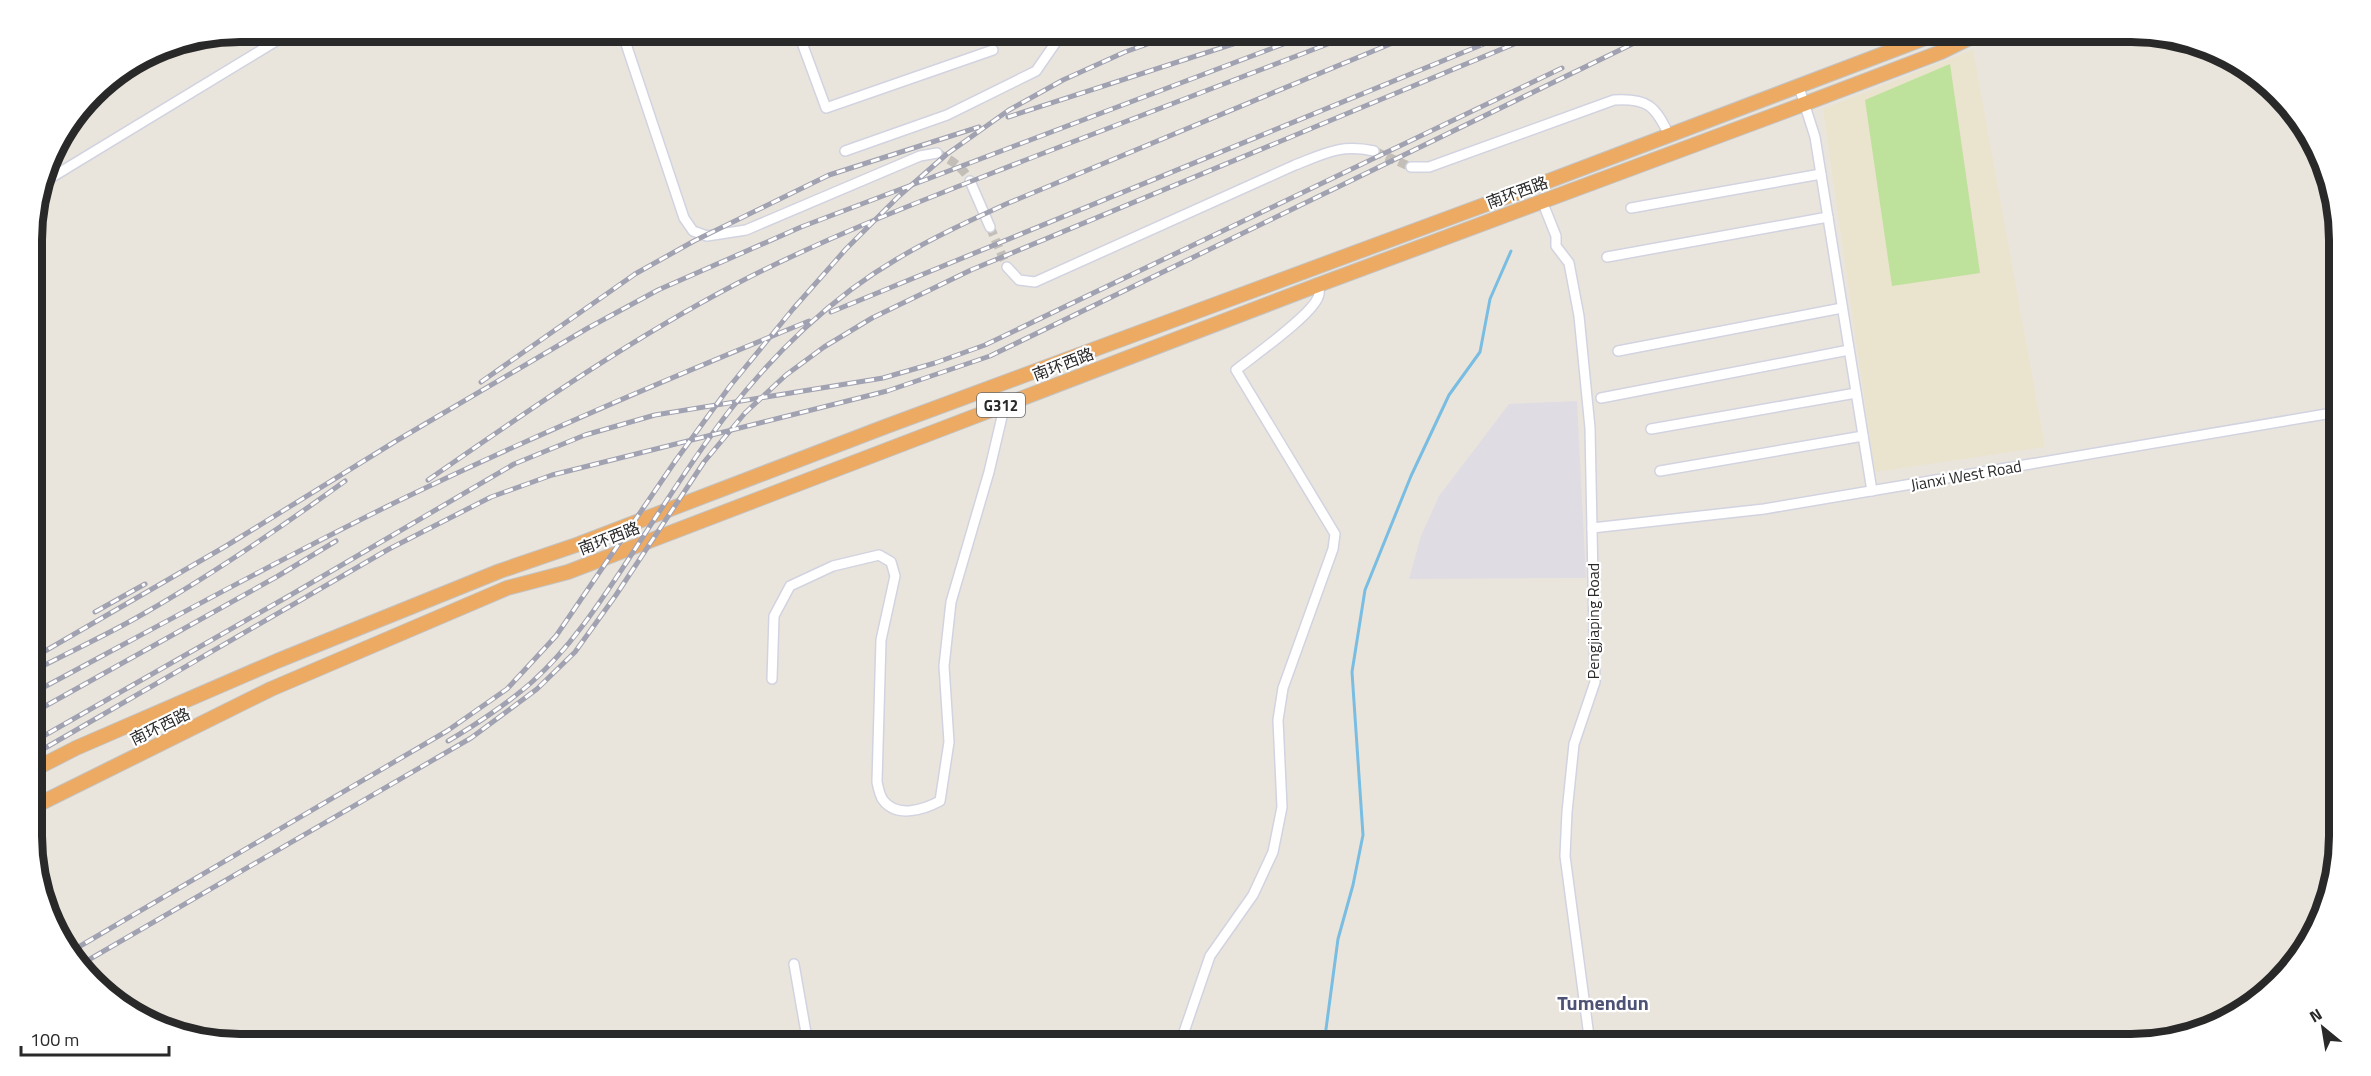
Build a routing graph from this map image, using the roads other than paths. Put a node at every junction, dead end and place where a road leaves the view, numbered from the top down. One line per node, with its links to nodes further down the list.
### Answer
1 (275, 42): 16 (street)
2 (625, 42): 13 (street)
3 (802, 42): 7 (street)
4 (1056, 42): 11 (street)
5 (1915, 42): 8 (highway, 南环西路 / G312)
6 (1962, 42): 9 (highway, 南环西路 / G312)
7 (993, 50)
8 (1798, 87): 9 (street); 10 (highway, 南环西路 / G312)
9 (1804, 104): 15 (street); 18 (highway, 南环西路 / G312)
10 (1669, 135): 14 (street); 38 (highway, 南环西路 / G312)
11 (845, 151)
12 (1374, 151): 23 (street)
13 (937, 153)
14 (1411, 167)
15 (1821, 174): 19 (street); 20 (street)
16 (53, 177)
17 (970, 182): 21 (street)
18 (1542, 201): 24 (highway, 南环西路 / G312); 36 (street, Pengjiaping Road)
19 (1631, 208)
20 (1828, 217): 22 (street); 25 (street)
21 (990, 227)
22 (1607, 258)
23 (1007, 267)
24 (1318, 285): 30 (highway, 南环西路 / G312); 41 (street)
25 (1842, 308): 26 (street); 27 (street)
26 (1849, 350): 28 (street); 29 (street)
27 (1618, 351)
28 (1856, 393): 32 (street); 33 (street)
29 (1601, 398)
30 (1005, 404): 37 (street); 39 (highway, 南环西路 / G312)
31 (2329, 414): 35 (street, Jianxi West Road)
32 (1651, 429)
33 (1863, 436): 34 (street); 35 (street)
34 (1660, 471)
35 (1872, 491): 36 (street, Jianxi West Road)
36 (1592, 528): 43 (street, Pengjiaping Road)
37 (772, 680)
38 (42, 765)
39 (42, 803)
40 (794, 964): 42 (street)
41 (1184, 1032)
42 (806, 1034)
43 (1589, 1034)

